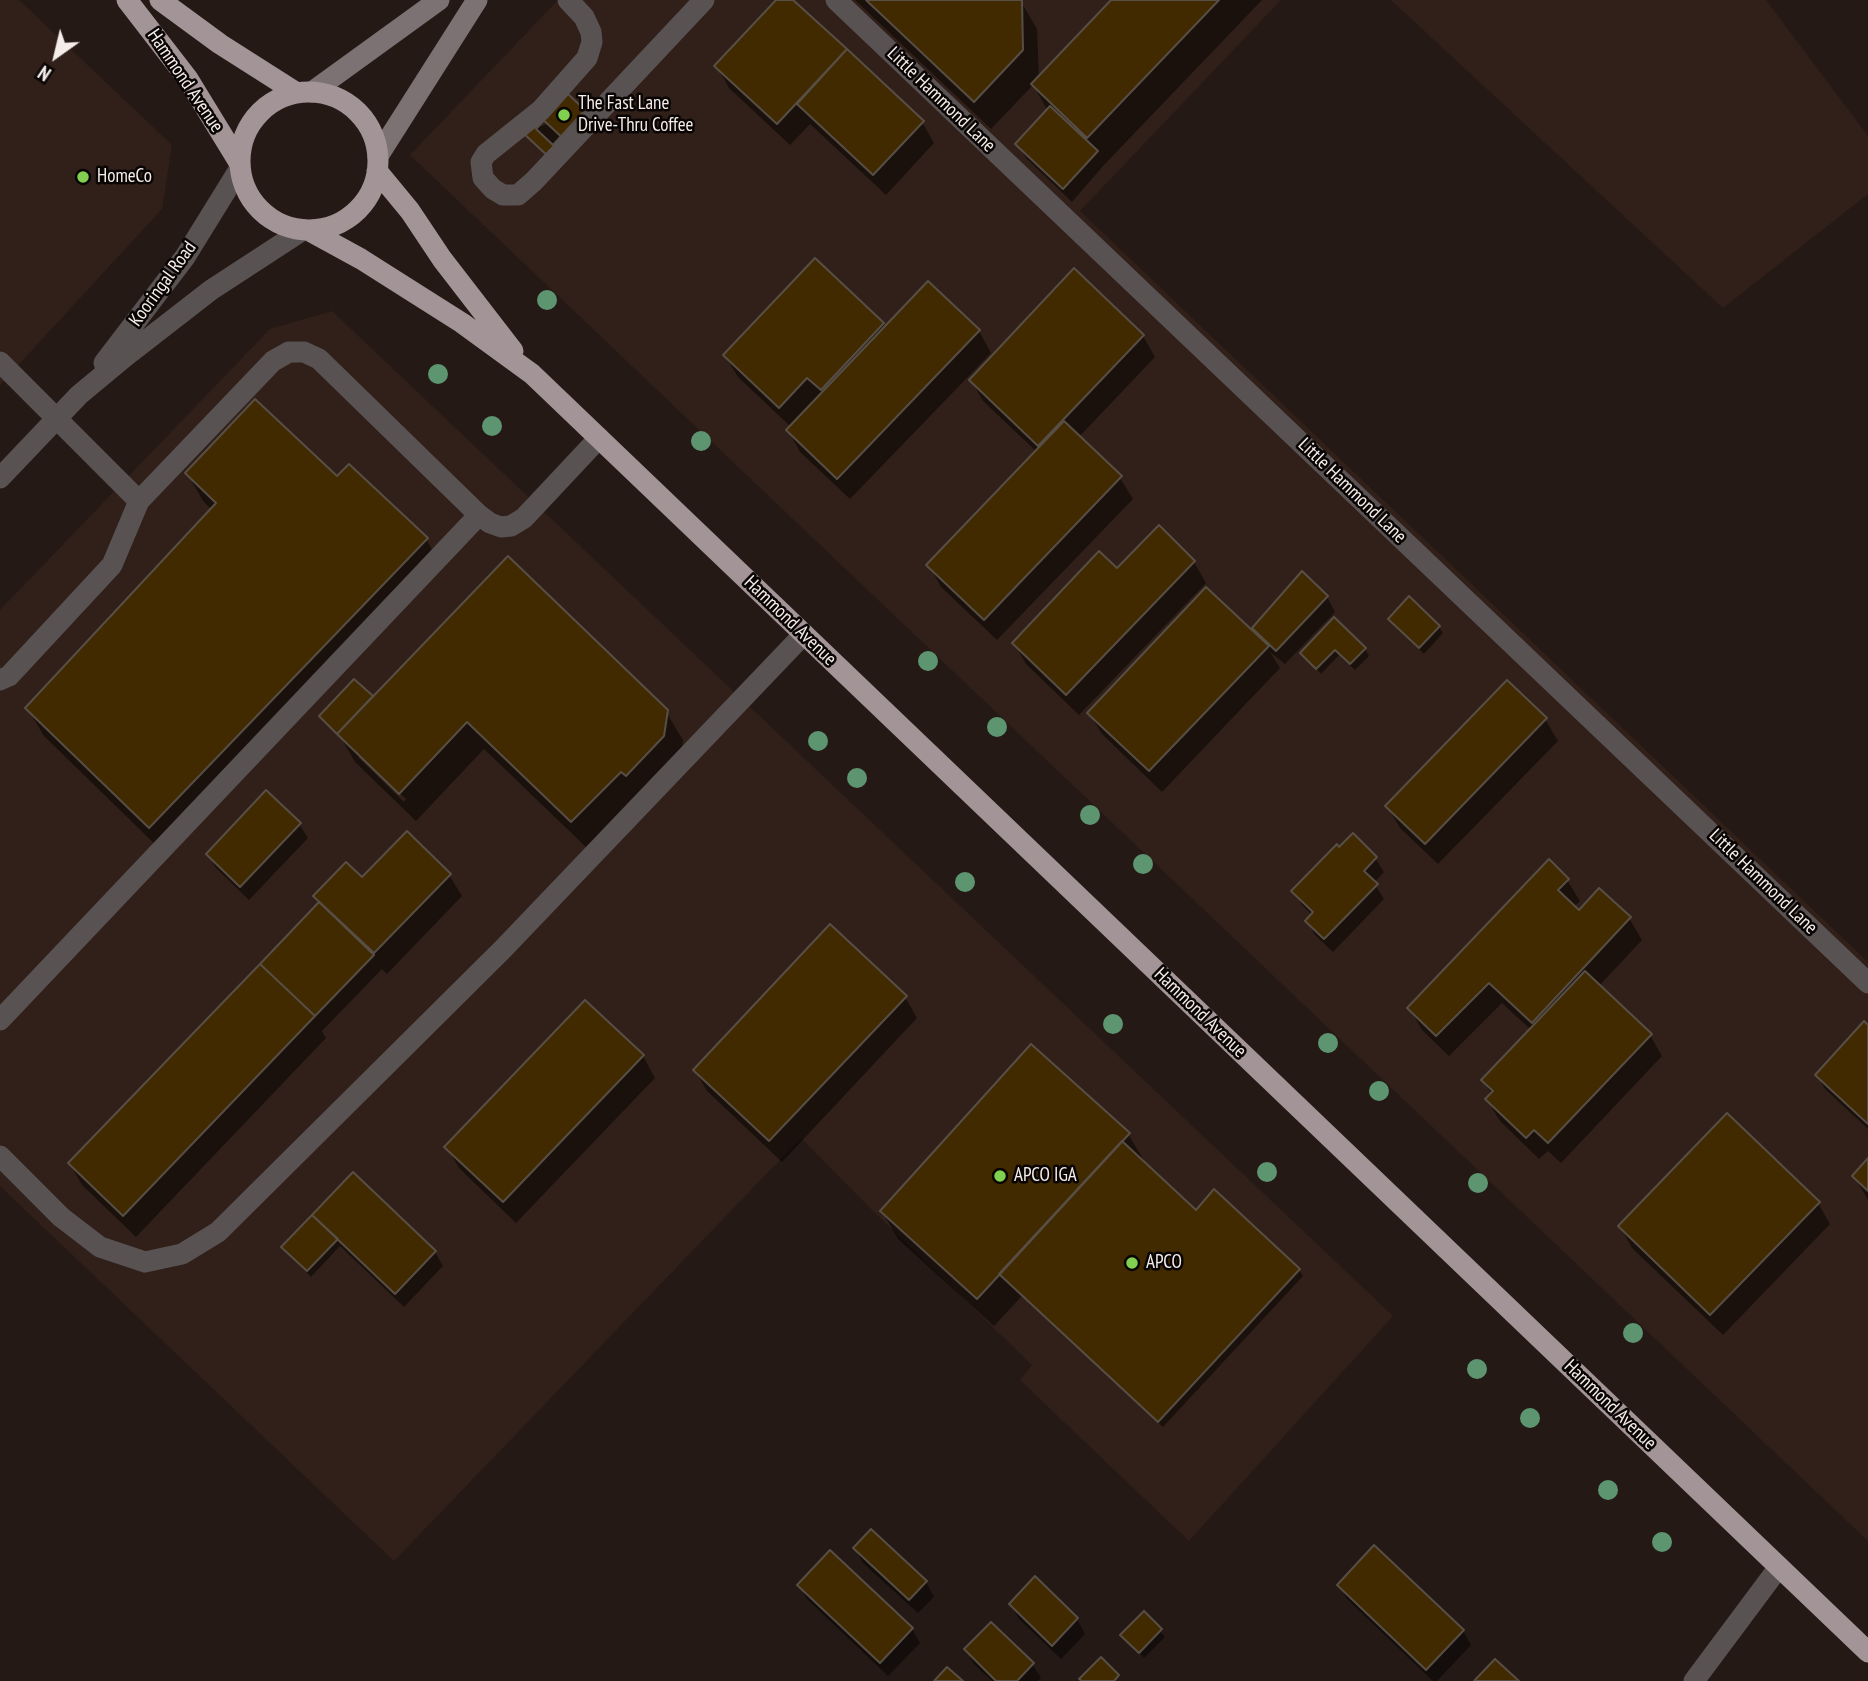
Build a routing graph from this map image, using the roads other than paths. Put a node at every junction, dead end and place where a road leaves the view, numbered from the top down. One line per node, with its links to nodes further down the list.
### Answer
1 (127, 0): 10 (highway, Hammond Avenue)
2 (159, 0): 8 (highway, Hammond Avenue)
3 (439, 0): 8 (main road)
4 (477, 0): 9 (main road)
5 (568, 0): 6 (street)
6 (704, 0)
7 (836, 0): 22 (street, Little Hammond Lane)
8 (304, 92): 9 (highway); 10 (highway)
9 (378, 164): 11 (highway); 13 (highway, Hammond Avenue)
10 (240, 166): 11 (highway); 14 (street, Kooringal Road)
11 (305, 230): 13 (highway, Hammond Avenue); 14 (street, Kooringal Road)
12 (0, 362): 15 (street)
13 (532, 374): 16 (highway, Hammond Avenue)
14 (79, 395): 15 (street, Kooringal Road)
15 (57, 418): 17 (street, Kooringal Road); 18 (street)
16 (599, 438): 19 (street); 20 (highway, Hammond Avenue)
17 (0, 478)
18 (139, 501): 19 (street); 21 (street)
19 (479, 515): 23 (street)
20 (804, 634): 24 (street); 25 (highway, Hammond Avenue)
21 (0, 680)
22 (1868, 983)
23 (0, 1020)
24 (0, 1156)
25 (1779, 1567): 26 (highway, Hammond Avenue); 27 (street)
26 (1868, 1652)
27 (1694, 1681)

